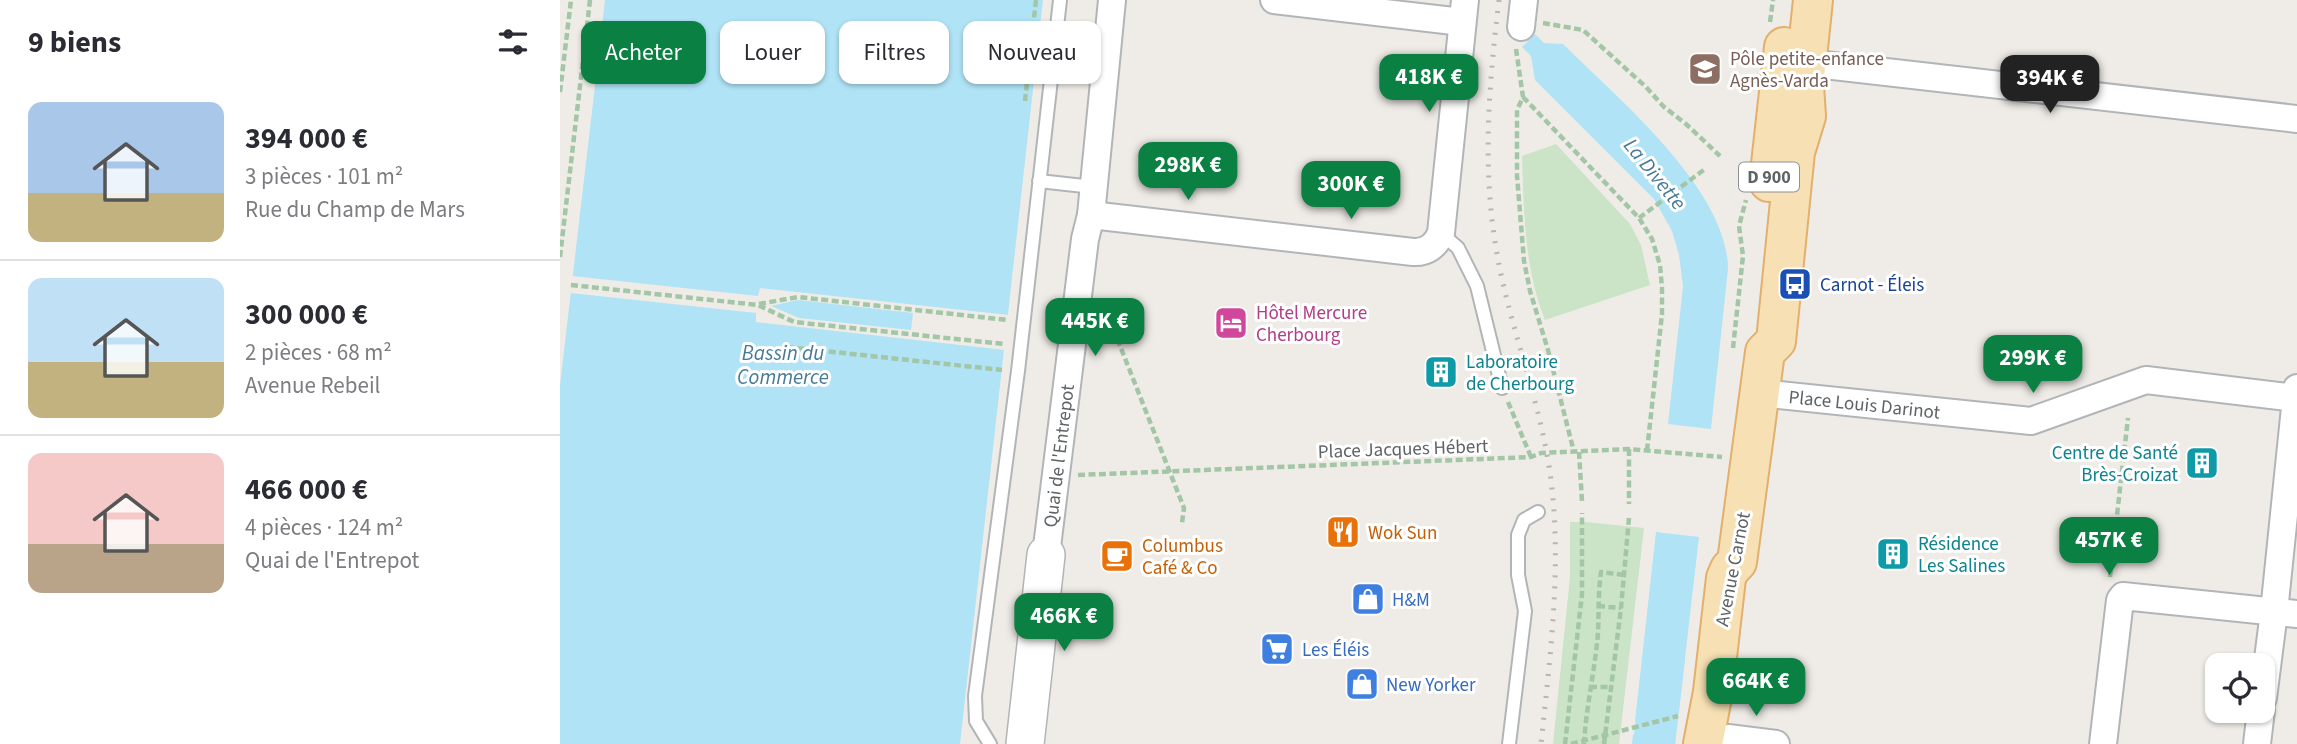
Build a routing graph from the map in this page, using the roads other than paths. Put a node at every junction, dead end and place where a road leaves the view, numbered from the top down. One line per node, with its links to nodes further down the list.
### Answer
1 (1060, 0): 10 (lane)
2 (1112, 0): 11 (street, Quai de l'Entrepot)
3 (1274, 0): 7 (street)
4 (1789, 0): 15 (main road, Avenue Carnot / D 900)
5 (1801, 0): 13 (lane)
6 (1813, 0): 8 (main road, Avenue Carnot / D 900)
7 (1464, 11): 14 (street)
8 (1807, 63): 9 (street); 13 (main road, Avenue Carnot / D 900)
9 (2297, 119)
10 (1039, 181): 11 (lane); 25 (lane)
11 (1093, 187): 12 (street, Quai de l'Entrepot)
12 (1091, 215): 14 (street); 20 (street, Quai de l'Entrepot)
13 (1787, 246): 15 (main road, Avenue Carnot / D 900)
14 (1433, 248): 16 (lane)
15 (1749, 351): 17 (main road, Avenue Carnot / D 900)
16 (1502, 388)
17 (1760, 393): 18 (street, Place Louis Darinot); 24 (main road, Avenue Carnot / D 900)
18 (2296, 393): 21 (street)
19 (1538, 512): 27 (lane)
20 (1046, 555): 26 (street, Quai de l'Entrepot)
21 (2286, 613): 22 (street); 29 (street)
22 (2275, 654)
23 (2259, 723): 30 (street)
24 (1711, 731): 28 (street)
25 (990, 744)
26 (1025, 744)
27 (1509, 744)
28 (1776, 744)
29 (2103, 744)
30 (2257, 744)

